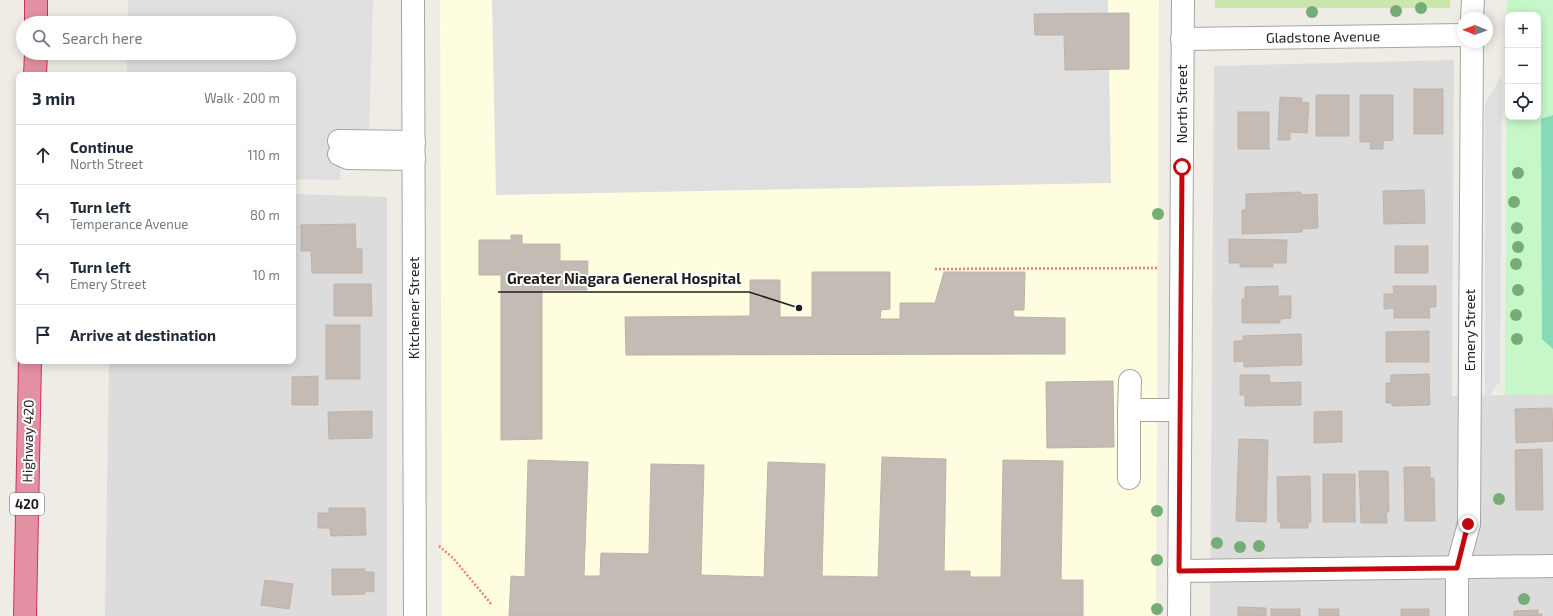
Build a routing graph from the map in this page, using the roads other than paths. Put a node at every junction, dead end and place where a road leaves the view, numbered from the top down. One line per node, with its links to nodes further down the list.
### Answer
1 (36, 0): 6 (highway)
2 (413, 0): 13 (street, Kitchener Street)
3 (1183, 0): 8 (street, North Street)
4 (1472, 0): 5 (street)
5 (1472, 12)
6 (36, 16)
7 (1457, 35): 8 (street, Gladstone Avenue)
8 (1182, 40): 17 (street, North Street)
9 (1472, 48): 20 (street, Emery Street)
10 (36, 60): 11 (highway)
11 (35, 72)
12 (339, 147): 13 (street)
13 (414, 151): 23 (street, Kitchener Street)
14 (30, 364): 22 (highway, Highway 420 / 420)
15 (1130, 381): 16 (street)
16 (1129, 410): 17 (street); 18 (street)
17 (1180, 410): 21 (street, North Street)
18 (1129, 478)
19 (1553, 566): 20 (street)
20 (1457, 568): 21 (street); 25 (street, Emery Street)
21 (1179, 571): 24 (street, North Street)
22 (25, 616)
23 (415, 616)
24 (1179, 616)
25 (1457, 616)

